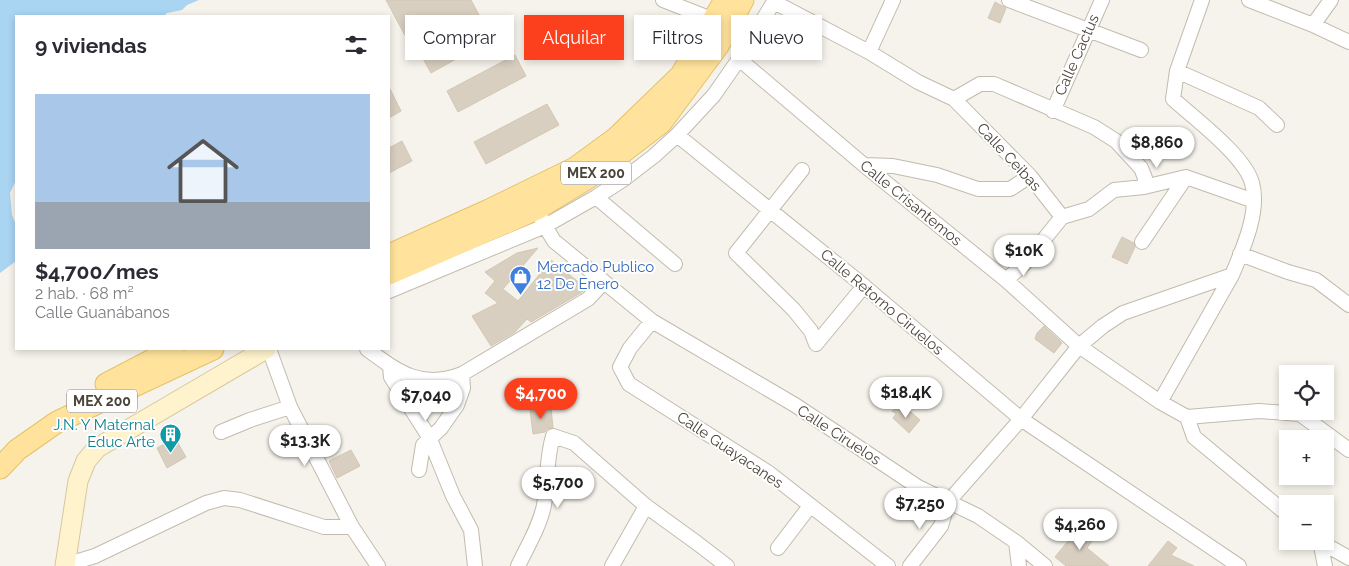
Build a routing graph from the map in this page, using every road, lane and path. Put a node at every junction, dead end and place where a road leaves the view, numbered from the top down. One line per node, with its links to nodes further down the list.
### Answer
1 (663, 0): 11 (street)
2 (725, 0): 12 (main road, MEX 200)
3 (743, 0): 36 (main road, MEX 200)
4 (893, 0): 18 (street)
5 (1009, 0): 15 (street)
6 (1102, 0): 15 (street, Calle Cactus)
7 (1202, 0): 22 (street)
8 (1249, 0): 14 (street)
9 (1331, 0): 14 (street)
10 (774, 1): 13 (street); 18 (street, Calle Ceibas)
11 (701, 15)
12 (717, 15)
13 (766, 15)
14 (1314, 25): 16 (street)
15 (1089, 29): 17 (street); 24 (street, Calle Cactus)
16 (1349, 42)
17 (1142, 50)
18 (869, 52): 23 (street, Calle Ceibas)
19 (690, 60): 38 (main road, MEX 200)
20 (738, 60): 26 (street)
21 (740, 60): 27 (street, Calle Crisantemos)
22 (1177, 70): 25 (street); 33 (street)
23 (954, 99): 24 (street); 29 (street, Calle Ceibas)
24 (1053, 111): 31 (street)
25 (1276, 125)
26 (677, 135): 32 (street); 34 (street, Calle Retorno Ciruelos)
27 (864, 165): 29 (street); 43 (street, Calle Crisantemos)
28 (802, 170): 34 (street)
29 (1030, 176): 35 (street, Calle Ceibas)
30 (1186, 178): 31 (street); 33 (street); 37 (street)
31 (1144, 187): 35 (street)
32 (596, 197): 36 (street); 40 (street)
33 (1254, 201): 39 (street)
34 (769, 210): 45 (street, Calle Retorno Ciruelos); 45 (street)
35 (1062, 217): 43 (street)
36 (541, 218): 41 (main road, MEX 200); 44 (street, Calle Ciruelos); 46 (street)
37 (1142, 242)
38 (390, 254)
39 (1240, 254): 42 (street); 47 (street)
40 (675, 264)
41 (390, 274)
42 (1232, 275): 49 (street); 57 (street)
43 (1006, 280): 49 (street, Calle Crisantemos)
44 (604, 282): 48 (street, Calle Ciruelos); 56 (street)
45 (864, 286): 60 (street, Calle Retorno Ciruelos)
46 (390, 291)
47 (1349, 305)
48 (652, 321): 67 (street, Calle Ciruelos); 69 (street, Calle Guayacanes)
49 (1079, 346): 57 (street, Calle Crisantemos); 60 (street)
50 (171, 350): 63 (main road, MEX 200)
51 (211, 350): 65 (main road, MEX 200)
52 (265, 350): 77 (main road)
53 (267, 350): 58 (street)
54 (367, 350): 55 (street)
55 (390, 366): 56 (street); 62 (street)
56 (462, 374): 62 (street)
57 (1160, 402): 59 (street, Calle Crisantemos)
58 (290, 406): 61 (street); 71 (street)
59 (1188, 417): 64 (street); 70 (street)
60 (1021, 419): 67 (street); 87 (street, Calle Retorno Ciruelos)
61 (221, 432)
62 (429, 437): 66 (street); 79 (street)
63 (0, 450)
64 (1349, 450)
65 (0, 468)
66 (419, 470)
67 (948, 502): 72 (street, Calle Ciruelos); 84 (street)
68 (646, 506): 80 (street); 81 (street); 82 (street)
69 (810, 506): 73 (street); 83 (street, Calle Guayacanes)
70 (1279, 508)
71 (352, 527): 77 (street); 78 (street)
72 (1016, 542): 85 (street); 86 (street, Calle Ciruelos)
73 (778, 548)
74 (1334, 549): 76 (street)
75 (1322, 550): 88 (street)
76 (1349, 558)
77 (65, 566)
78 (378, 566)
79 (475, 566)
80 (518, 566)
81 (612, 566)
82 (727, 566)
83 (888, 566)
84 (910, 566)
85 (1019, 566)
86 (1045, 566)
87 (1239, 566)
88 (1325, 566)

